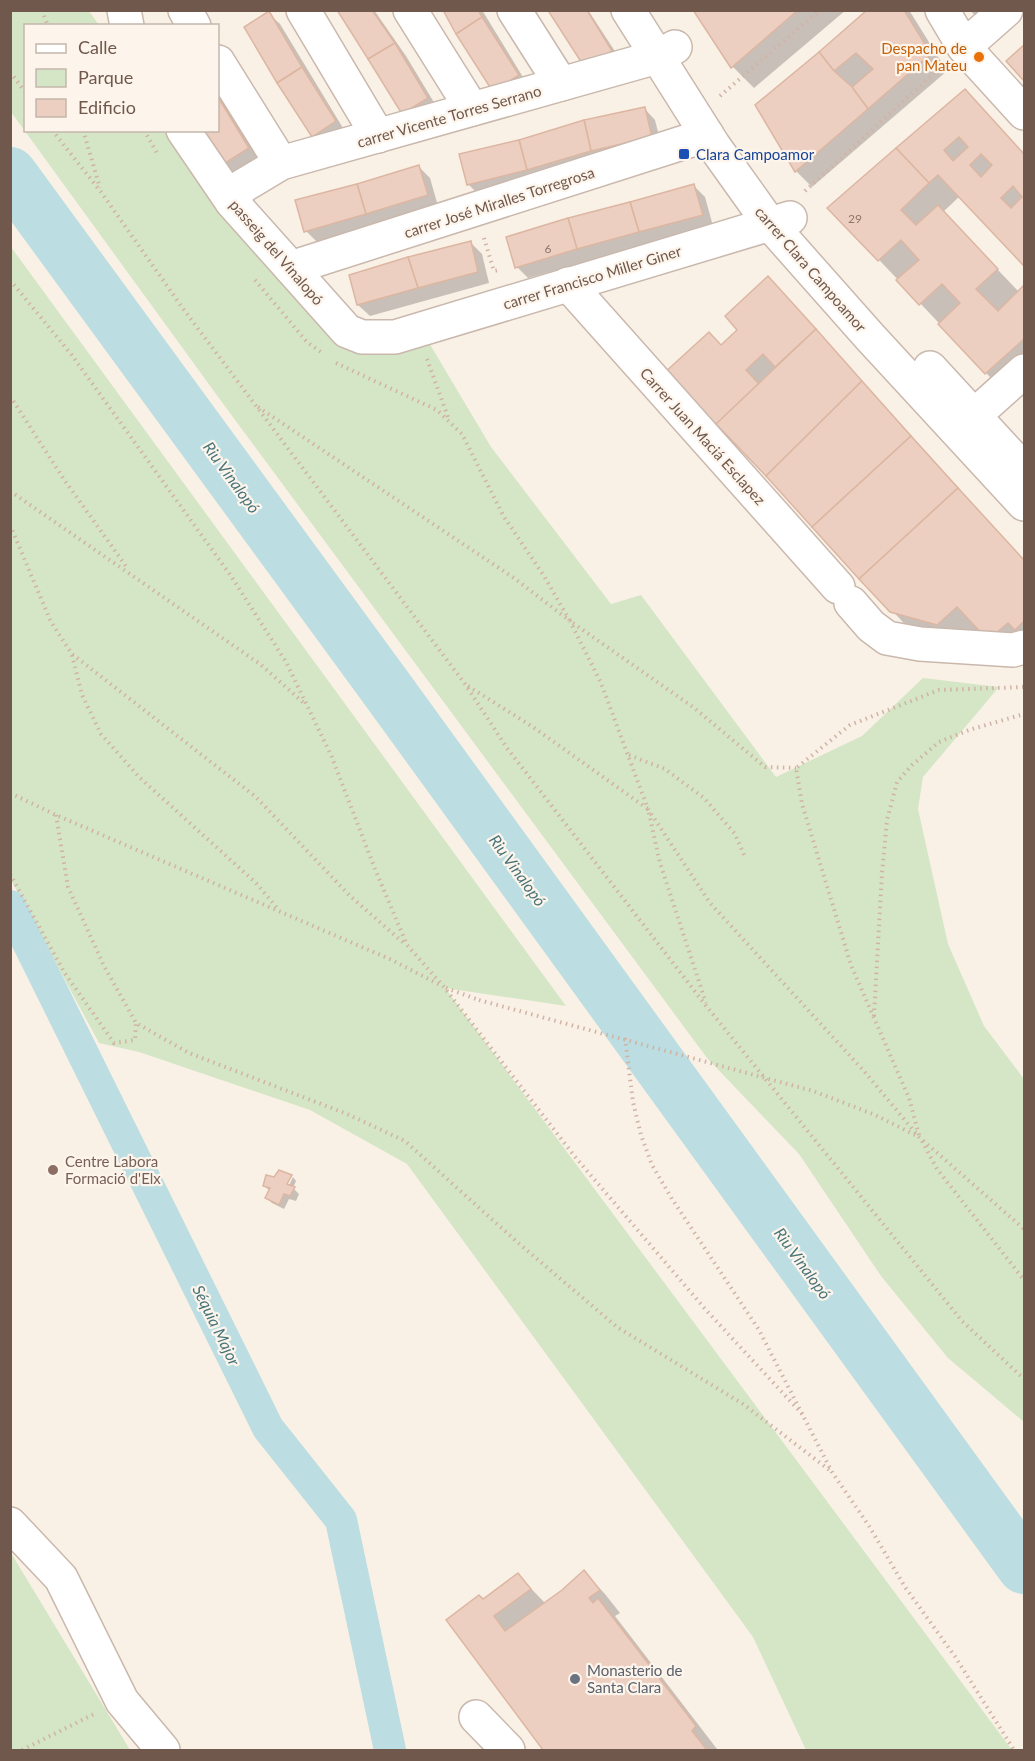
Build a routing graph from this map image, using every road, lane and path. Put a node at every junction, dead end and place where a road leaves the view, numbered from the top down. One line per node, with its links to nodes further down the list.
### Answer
1 (185, 10): 10 (street)
2 (303, 10): 25 (street)
3 (410, 10): 18 (street)
4 (514, 10): 15 (street)
5 (628, 10): 12 (street, carrer Clara Campoamor)
6 (654, 10): 12 (street, carrer Clara Campoamor)
7 (820, 10): 17 (path)
8 (942, 10): 11 (street)
9 (1006, 10): 11 (street)
10 (193, 24)
11 (964, 47): 19 (street); 31 (path)
12 (667, 52): 15 (street, carrer Vicente Torres Serrano); 17 (street, carrer Clara Campoamor); 24 (street, carrer Clara Campoamor)
13 (219, 64): 27 (street)
14 (10, 72): 16 (path)
15 (561, 84): 18 (street, carrer Vicente Torres Serrano)
16 (24, 90)
17 (712, 103): 31 (street, carrer Clara Campoamor)
18 (472, 109): 25 (street, carrer Vicente Torres Serrano)
19 (1024, 113)
20 (54, 132): 28 (path)
21 (84, 132): 28 (path)
22 (145, 132): 26 (path)
23 (184, 132): 29 (street, passeig del Vinalopó)
24 (707, 135): 30 (street, carrer José Miralles Torregrosa); 31 (street, carrer Clara Campoamor)
25 (378, 136): 27 (street, carrer Vicente Torres Serrano)
26 (157, 153)
27 (281, 163): 29 (street, carrer Vicente Torres Serrano)
28 (100, 192): 40 (path)
29 (232, 201): 32 (street, passeig del Vinalopó)
30 (475, 209): 32 (street, carrer José Miralles Torregrosa); 33 (path)
31 (781, 217): 36 (street, carrer Francisco Miller Giner); 42 (street, carrer Clara Campoamor)
32 (291, 268): 37 (street, passeig del Vinalopó)
33 (503, 269)
34 (249, 272): 41 (path)
35 (10, 280): 53 (path)
36 (568, 284): 37 (street, carrer Francisco Miller Giner); 49 (street, Carrer Juan Maciá Esclapez)
37 (405, 334): 41 (path)
38 (1024, 371): 42 (street)
39 (10, 396): 47 (path)
40 (255, 405): 48 (path); 51 (path)
41 (451, 423): 48 (path)
42 (965, 424): 43 (street, carrer Clara Campoamor); 45 (street, carrer Clara Campoamor)
43 (1024, 470)
44 (10, 491): 47 (path)
45 (1024, 504)
46 (10, 525): 50 (path)
47 (130, 572): 53 (path)
48 (570, 621): 55 (path); 56 (path)
49 (1024, 647)
50 (72, 654): 62 (path); 63 (path)
51 (465, 684): 58 (path); 65 (path)
52 (1024, 687): 56 (path)
53 (307, 706): 63 (path)
54 (1024, 714): 66 (path)
55 (628, 755): 58 (path); 60 (path)
56 (796, 768): 66 (path)
57 (10, 793): 59 (path)
58 (648, 808): 65 (path); 69 (path)
59 (56, 816): 62 (path); 67 (path)
60 (745, 857)
61 (10, 874): 67 (path)
62 (279, 911): 64 (path)
63 (407, 945): 64 (path)
64 (444, 987): 68 (path, bridge); 73 (path)
65 (707, 1007): 72 (path)
66 (874, 1020): 69 (path)
67 (136, 1023): 74 (path)
68 (625, 1038): 69 (path, bridge); 73 (path)
69 (919, 1137): 70 (path); 71 (path)
70 (1024, 1229)
71 (1024, 1280)
72 (1024, 1379)
73 (805, 1417): 74 (path)
74 (832, 1472): 81 (path)
75 (10, 1524): 76 (street)
76 (122, 1701): 78 (path); 79 (street)
77 (476, 1717): 80 (street)
78 (22, 1750)
79 (163, 1750)
80 (508, 1750)
81 (1014, 1750)

